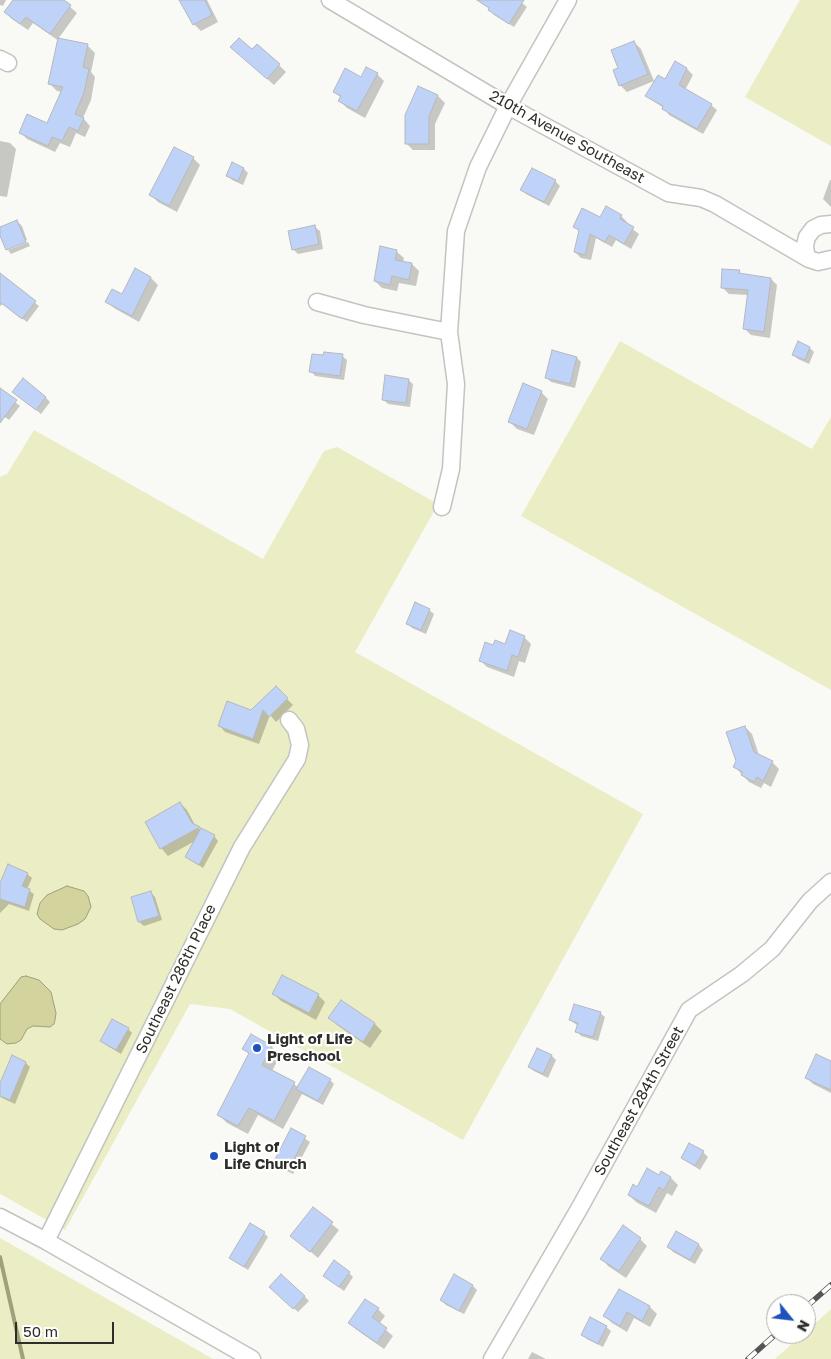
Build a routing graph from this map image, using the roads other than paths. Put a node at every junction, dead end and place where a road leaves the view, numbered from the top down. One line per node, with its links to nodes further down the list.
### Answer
1 (330, 0): 3 (street, 210th Avenue Southeast)
2 (568, 0): 3 (street)
3 (508, 106): 6 (street, 210th Avenue Southeast); 8 (street)
4 (831, 224): 6 (street)
5 (831, 258): 6 (street)
6 (809, 260)
7 (316, 302): 8 (street)
8 (450, 332): 9 (street)
9 (442, 507)
10 (289, 720): 13 (street, Southeast 286th Place)
11 (831, 882): 15 (street, Southeast 284th Street)
12 (0, 1217): 13 (street)
13 (46, 1241): 14 (street)
14 (252, 1359)
15 (492, 1359)

